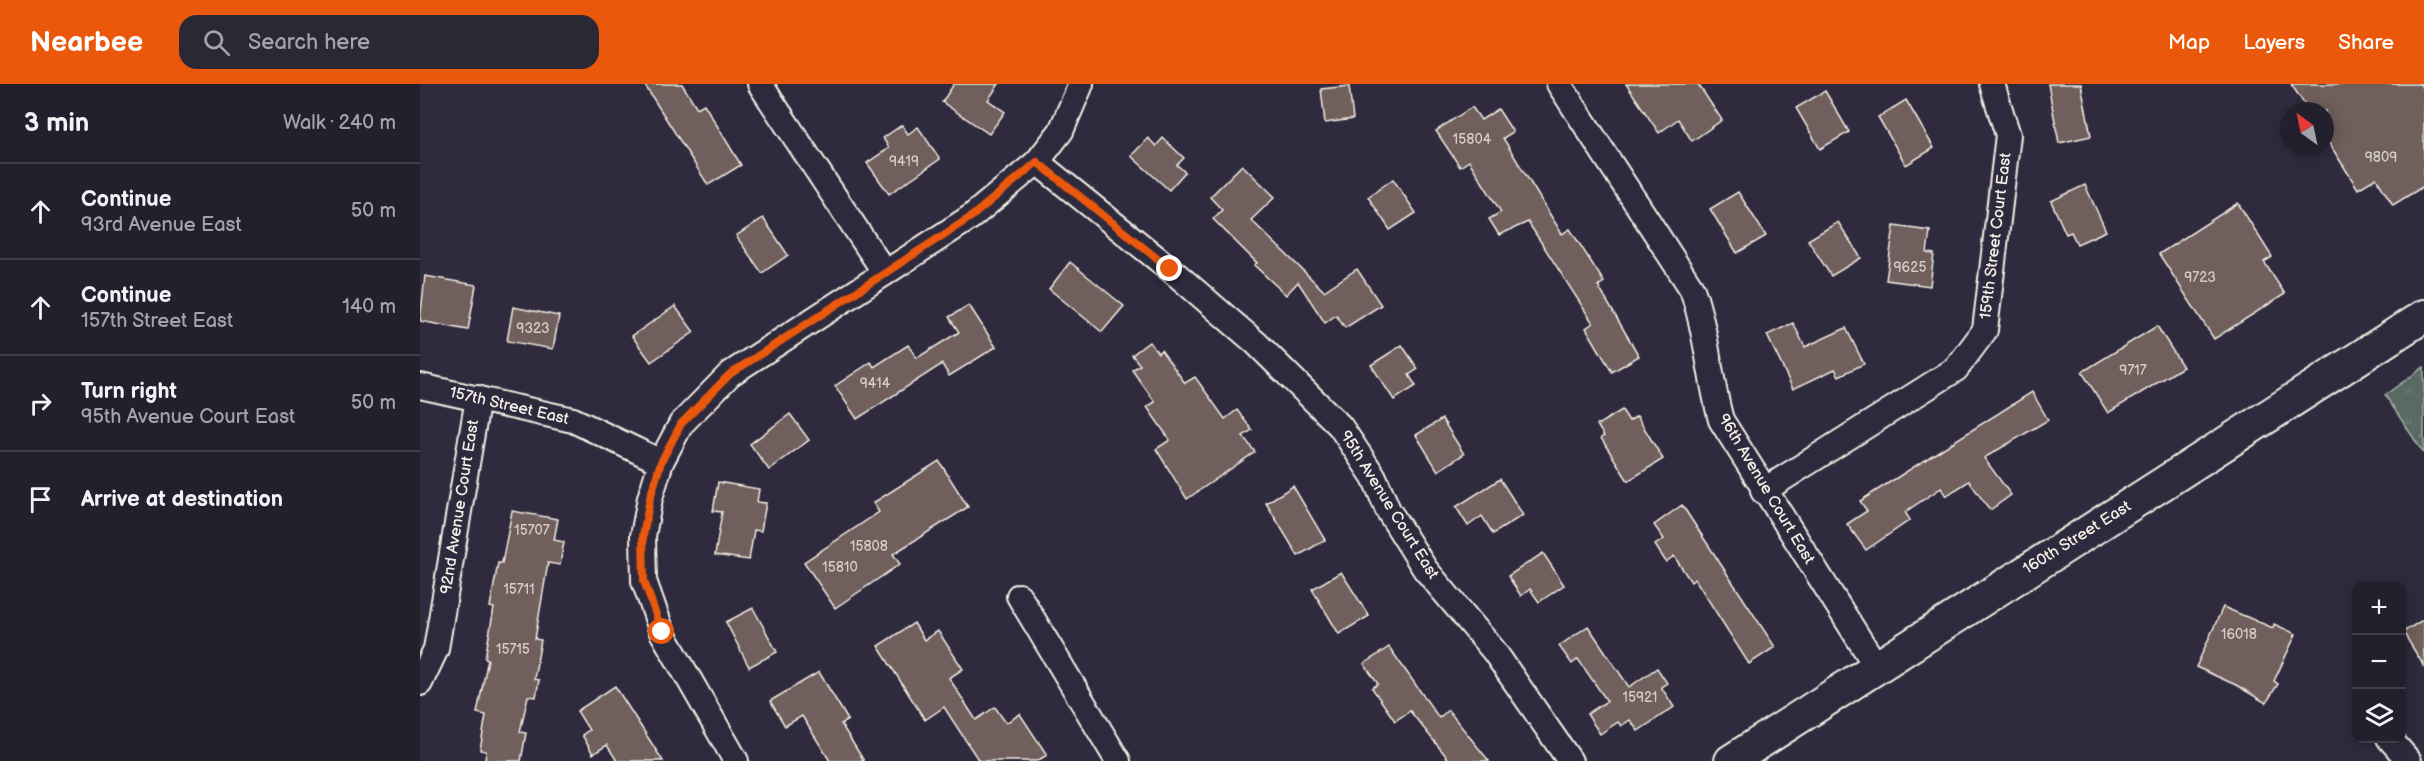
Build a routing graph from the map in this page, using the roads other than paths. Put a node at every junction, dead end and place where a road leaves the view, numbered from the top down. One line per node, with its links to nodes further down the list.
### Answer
1 (760, 84): 6 (street)
2 (1081, 84): 5 (street)
3 (1558, 84): 11 (street, 96th Avenue Court East)
4 (1992, 84): 11 (street, 159th Street Court East)
5 (1037, 162): 6 (street); 17 (street, 95th Avenue Court East)
6 (885, 273): 10 (street)
7 (2424, 316): 13 (main road, 160th Street East)
8 (420, 387): 9 (street, 157th Street East)
9 (478, 398): 10 (street, 157th Street East); 14 (street, 92nd Avenue Court East)
10 (661, 462): 15 (street)
11 (1763, 491): 13 (street, 96th Avenue Court East)
12 (1019, 596): 16 (street)
13 (1876, 666): 18 (main road, 160th Street East)
14 (420, 683)
15 (736, 761)
16 (1118, 761)
17 (1570, 761)
18 (1731, 761)

